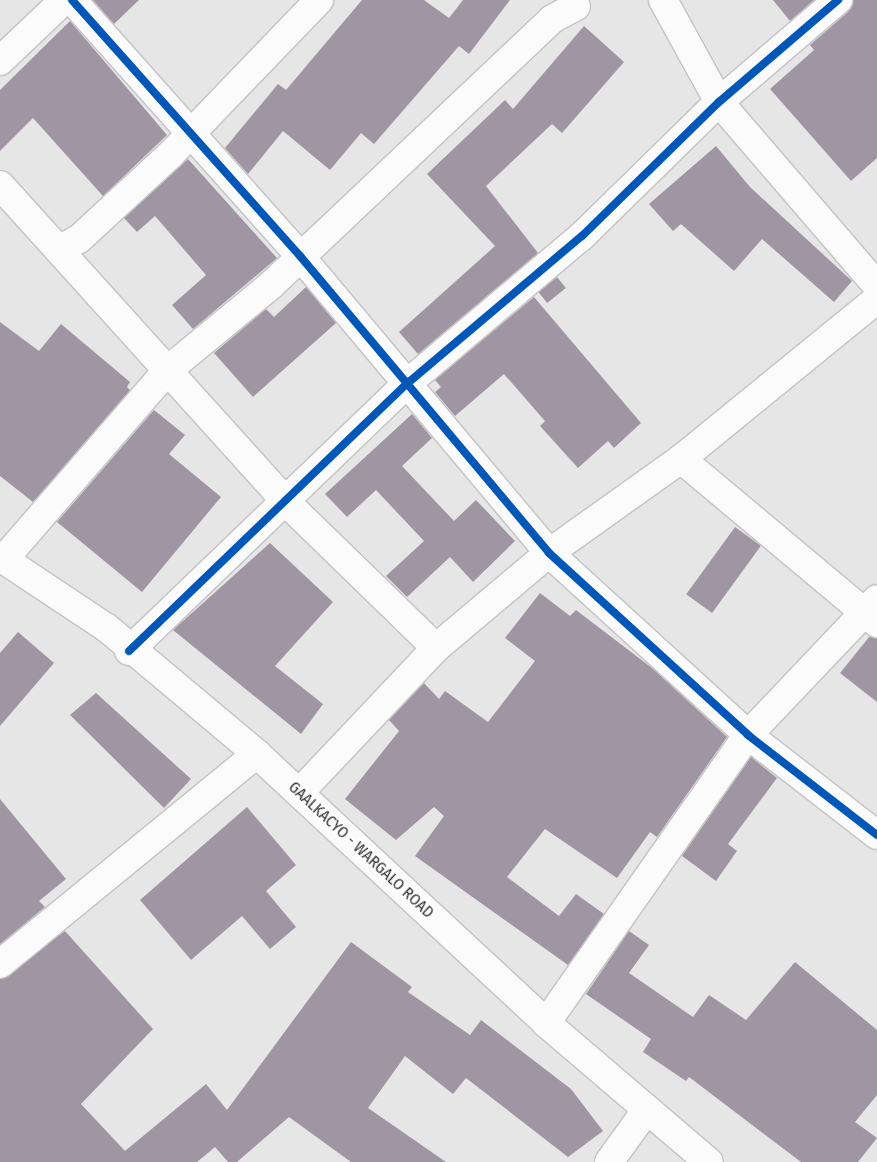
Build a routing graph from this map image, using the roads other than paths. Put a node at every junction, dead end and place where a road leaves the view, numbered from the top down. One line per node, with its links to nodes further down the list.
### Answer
1 (64, 0): 7 (street)
2 (72, 0): 9 (street)
3 (319, 0): 9 (street)
4 (663, 0): 8 (street)
5 (838, 0): 8 (street)
6 (576, 2): 12 (street)
7 (0, 61)
8 (719, 102): 13 (street); 16 (street)
9 (190, 136): 11 (street); 12 (street)
10 (0, 185): 11 (street)
11 (60, 249): 15 (street)
12 (300, 256): 15 (street); 16 (street)
13 (877, 286)
14 (877, 299): 17 (street)
15 (168, 370): 18 (street); 20 (street)
16 (409, 382): 18 (street); 19 (street)
17 (681, 459): 19 (street); 21 (street)
18 (286, 502): 22 (street); 23 (street)
19 (549, 553): 22 (street); 24 (street)
20 (2, 558): 23 (street, GAALKACYO - WARGALO ROAD)
21 (873, 612): 24 (street)
22 (436, 648): 26 (street)
23 (129, 650): 25 (street, GAALKACYO - WARGALO ROAD)
24 (748, 735): 27 (street); 29 (street)
25 (257, 754): 26 (street, GAALKACYO - WARGALO ROAD); 28 (street)
26 (299, 793): 29 (street, GAALKACYO - WARGALO ROAD)
27 (877, 835)
28 (0, 964)
29 (546, 1023): 30 (street, GAALKACYO - WARGALO ROAD)
30 (646, 1112): 31 (street); 32 (street, GAALKACYO - WARGALO ROAD)
31 (609, 1162)
32 (709, 1162)

